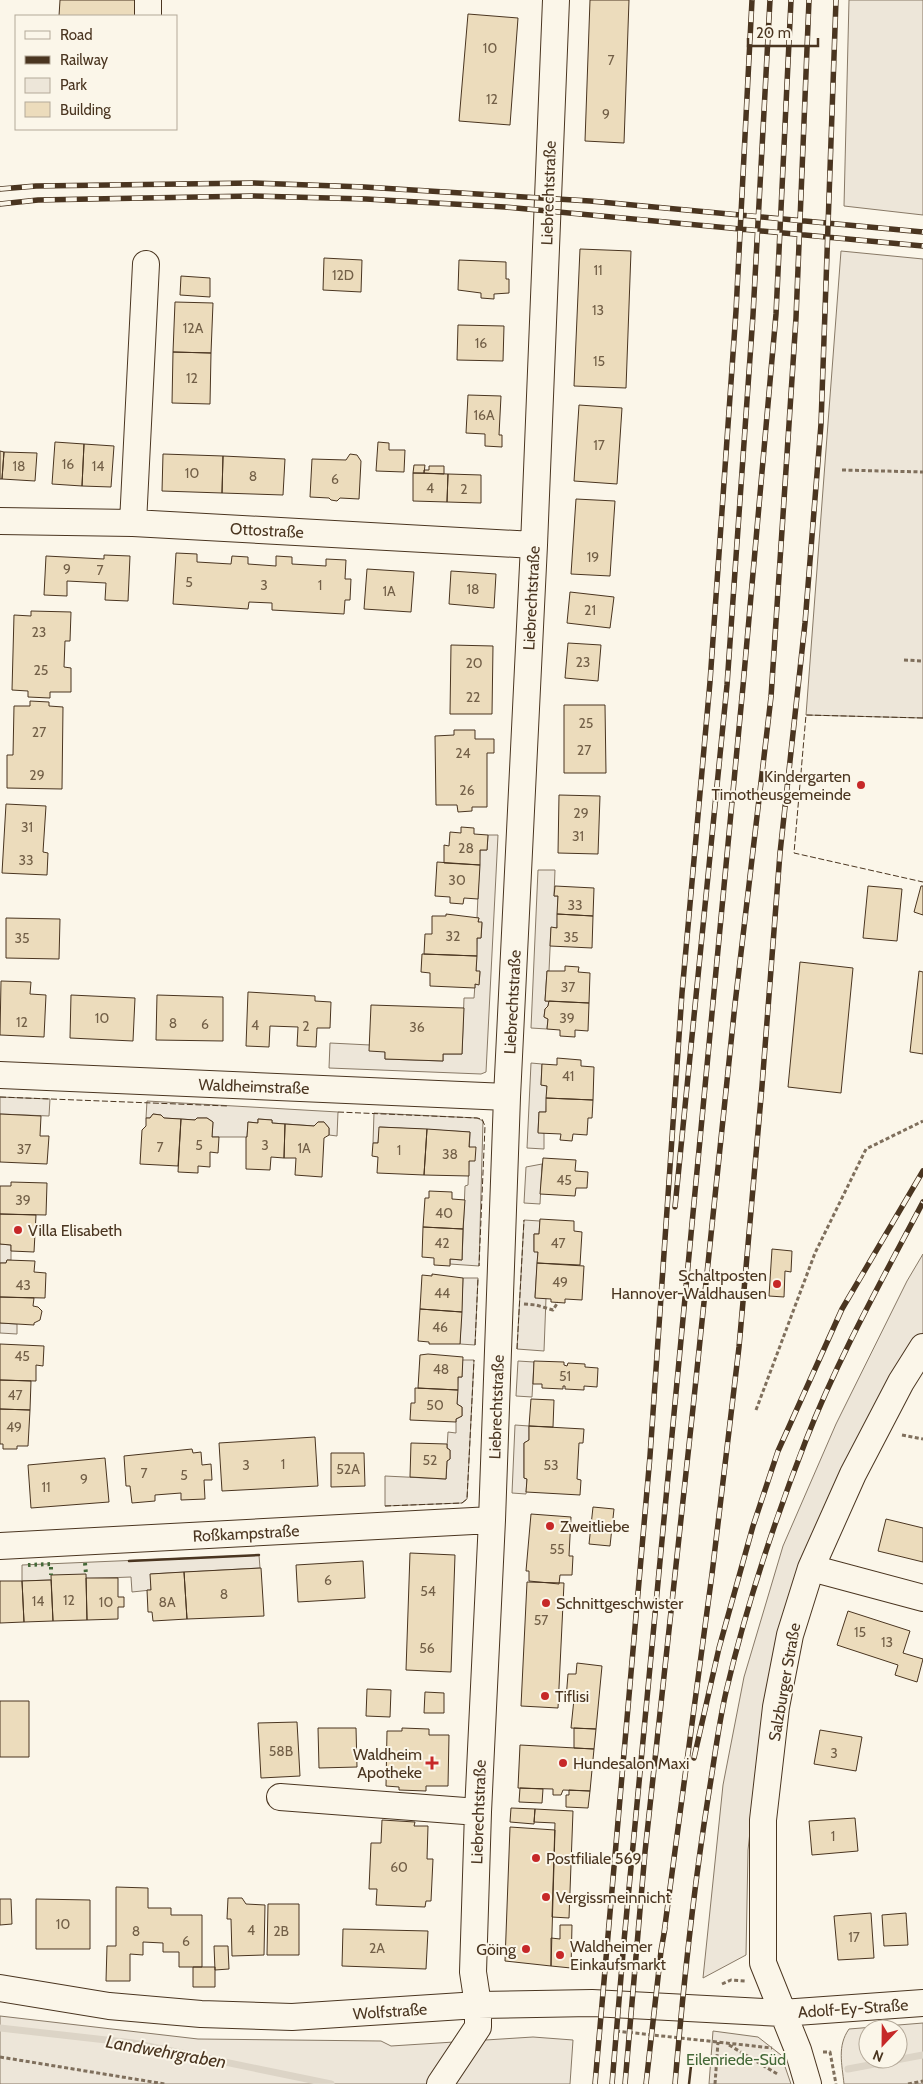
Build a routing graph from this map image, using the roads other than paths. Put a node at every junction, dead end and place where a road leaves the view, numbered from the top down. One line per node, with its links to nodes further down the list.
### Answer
1 (148, 0): 3 (street)
2 (556, 0): 7 (street, Liebrechtstraße)
3 (148, 15)
4 (146, 264): 6 (street)
5 (0, 521): 6 (street, Ottostraße)
6 (133, 523): 7 (street, Ottostraße)
7 (534, 545): 9 (street, Liebrechtstraße)
8 (0, 1075): 9 (street, Waldheimstraße)
9 (507, 1097): 11 (street, Liebrechtstraße)
10 (923, 1347): 13 (street, Salzburger Straße)
11 (492, 1520): 12 (street, Roßkampstraße); 16 (street, Liebrechtstraße)
12 (0, 1546)
13 (811, 1568): 14 (street); 19 (street, Salzburger Straße)
14 (923, 1598)
15 (280, 1798): 16 (street)
16 (478, 1812): 20 (street, Liebrechtstraße)
17 (0, 1988): 20 (street, Wolfstraße)
18 (923, 2003): 19 (street, Adolf-Ey-Straße)
19 (782, 2013): 20 (street, Wolfstraße); 21 (street, Salzburger Straße)
20 (478, 2016): 22 (street)
21 (798, 2079)
22 (440, 2084)

